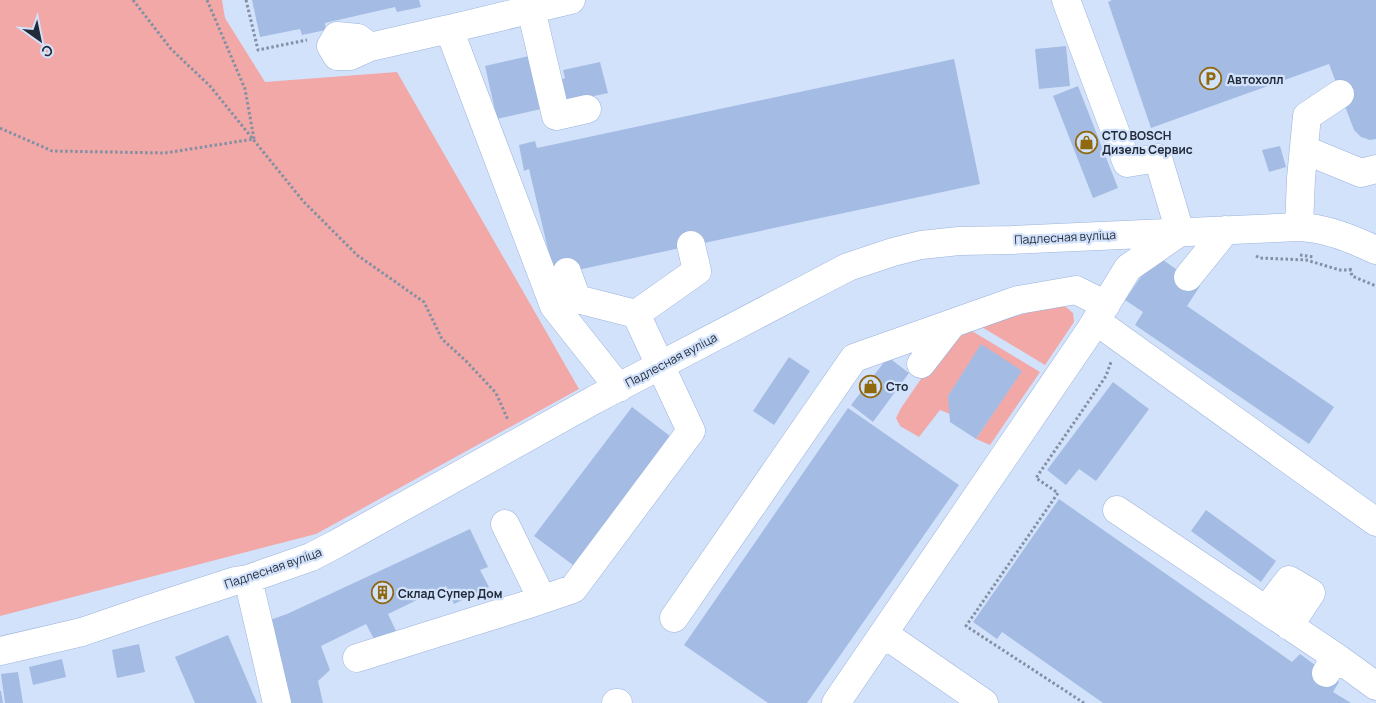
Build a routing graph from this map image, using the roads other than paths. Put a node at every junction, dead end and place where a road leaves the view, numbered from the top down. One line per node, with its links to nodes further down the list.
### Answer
1 (571, 0): 3 (street)
2 (1066, 0): 12 (street)
3 (531, 9): 4 (street); 7 (street)
4 (449, 28): 5 (street); 22 (street)
5 (370, 46)
6 (1340, 94): 8 (street)
7 (587, 109)
8 (1304, 150): 9 (street); 10 (street)
9 (1376, 169)
10 (1299, 226): 11 (street, Падлесная вуліца); 14 (street, Падлесная вуліца)
11 (1226, 230): 12 (street, Падлесная вуліца); 16 (street)
12 (1180, 232): 17 (street); 21 (street, Падлесная вуліца)
13 (692, 246): 18 (street)
14 (1376, 250)
15 (567, 272): 18 (street)
16 (1188, 277)
17 (1101, 313): 19 (street); 24 (street); 31 (street)
18 (636, 314): 21 (street)
19 (952, 324): 20 (street); 29 (street)
20 (921, 364)
21 (660, 366): 22 (street, Падлесная вуліца); 27 (street)
22 (619, 388): 26 (street, Падлесная вуліца)
23 (1117, 510): 28 (street)
24 (1376, 522)
25 (505, 524): 27 (street)
26 (248, 579): 32 (street, Падлесная вуліца); 35 (street)
27 (542, 599): 33 (street)
28 (1266, 610): 30 (street); 30 (street)
29 (674, 618)
30 (1289, 626): 34 (street)
31 (884, 634): 36 (street); 37 (street)
32 (0, 651)
33 (357, 658)
34 (1376, 686)
35 (277, 703)
36 (836, 703)
37 (984, 703)

